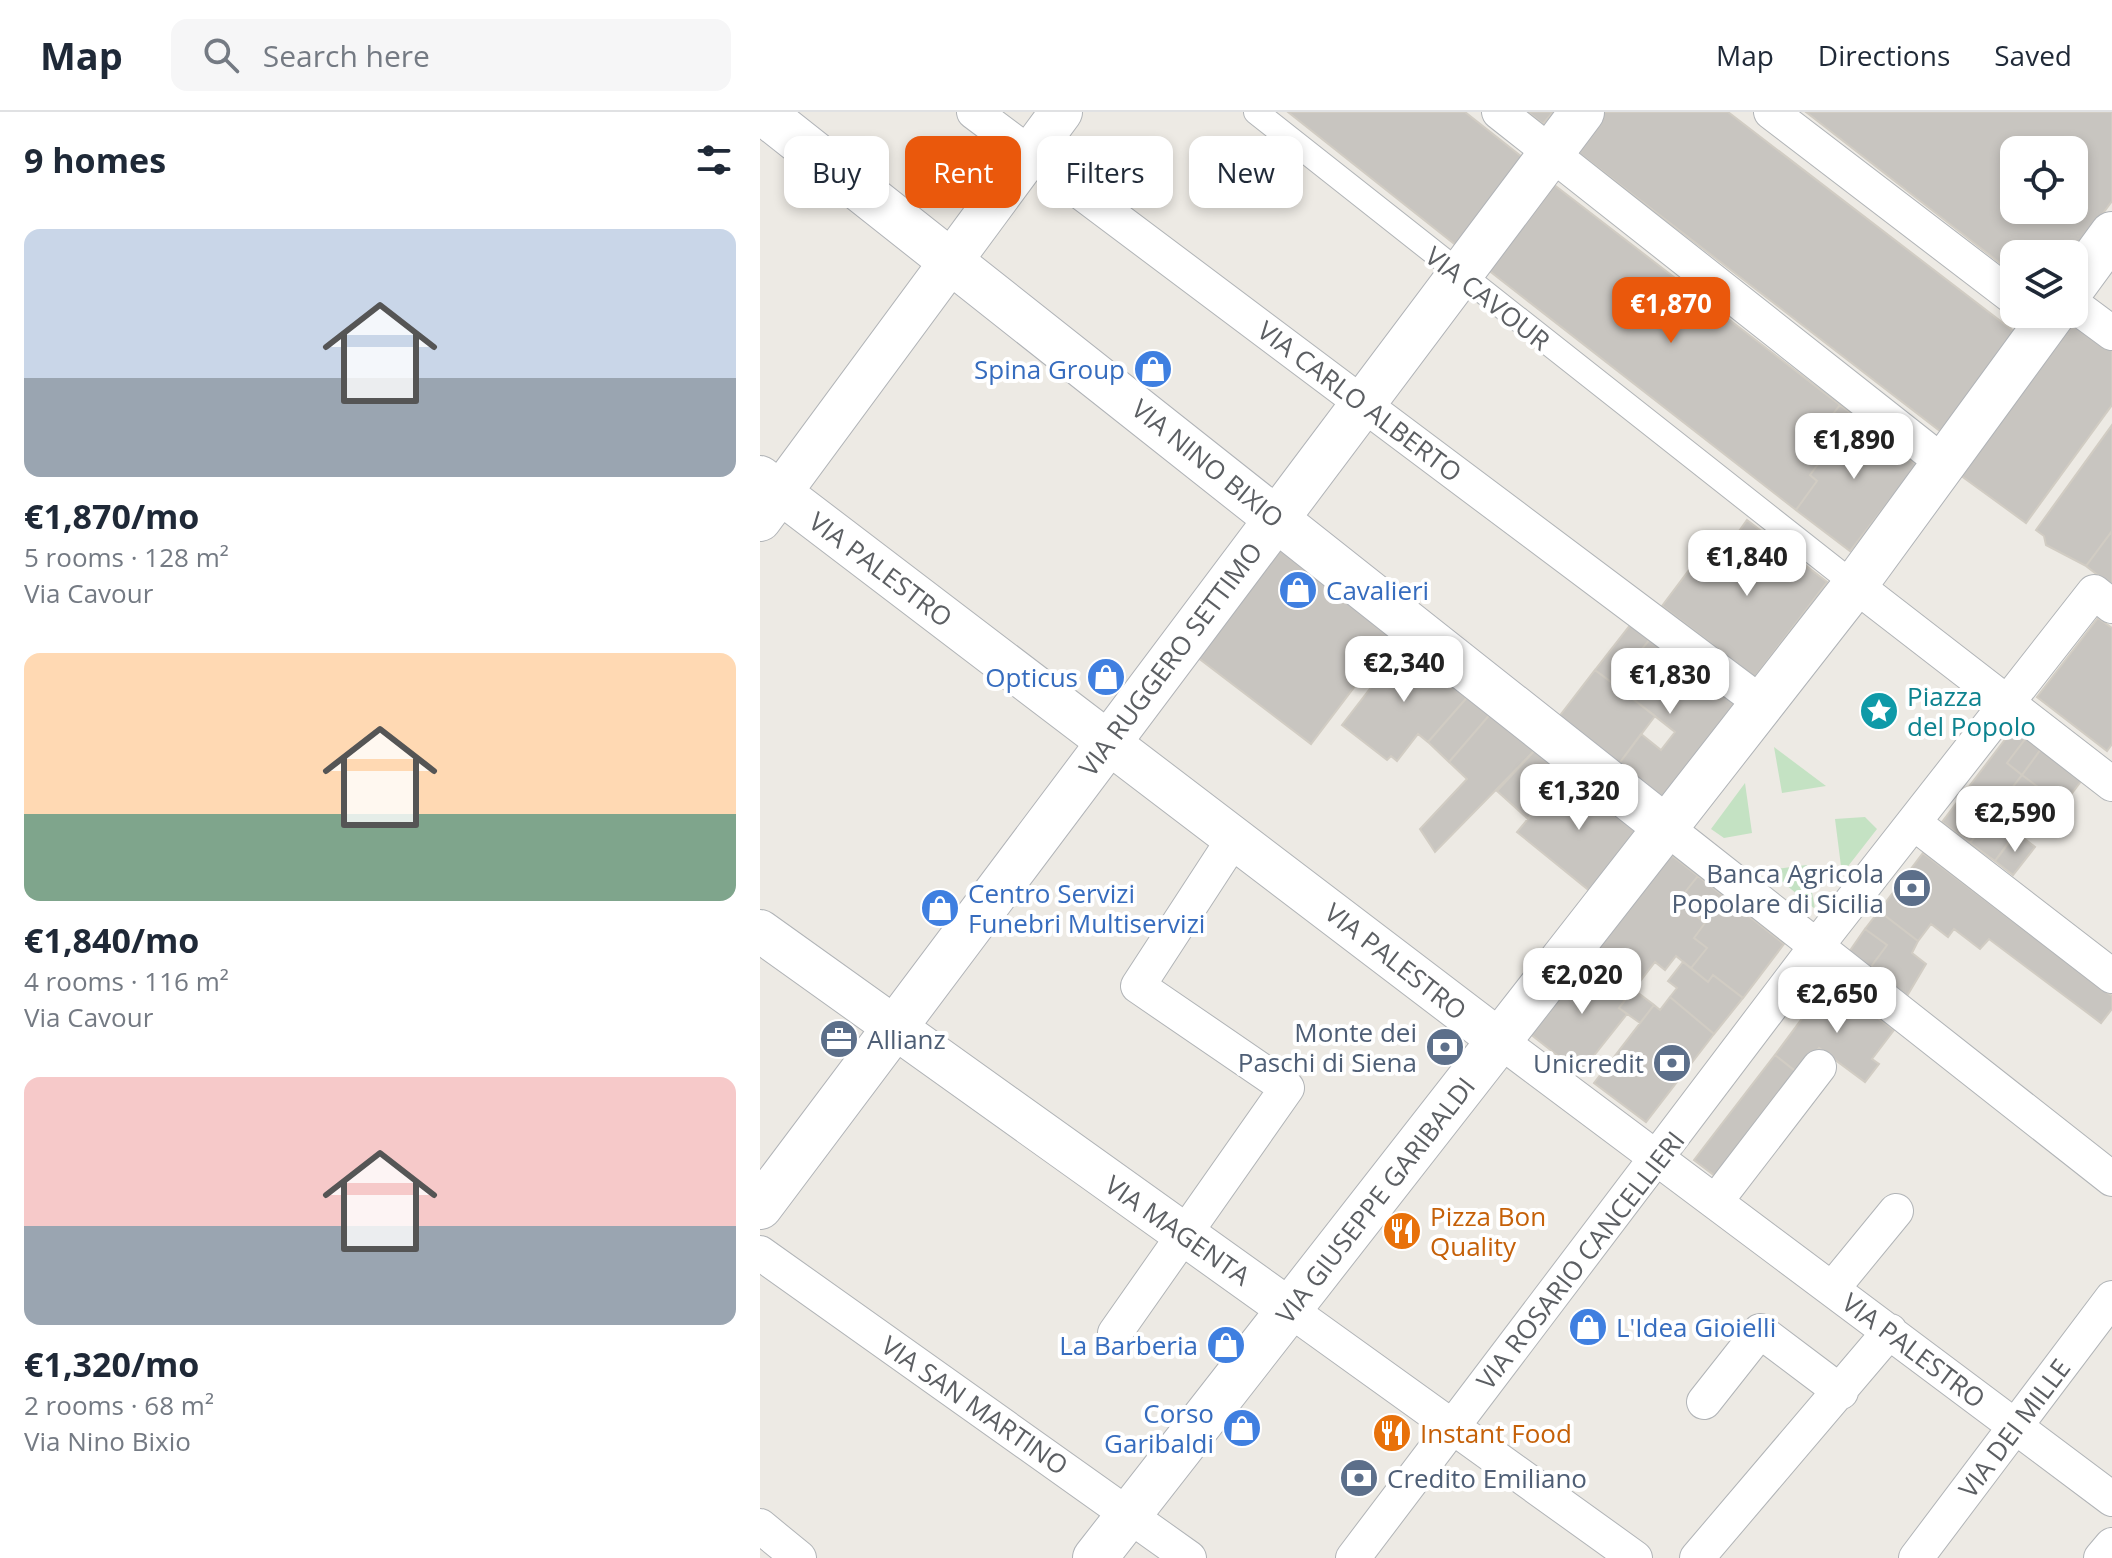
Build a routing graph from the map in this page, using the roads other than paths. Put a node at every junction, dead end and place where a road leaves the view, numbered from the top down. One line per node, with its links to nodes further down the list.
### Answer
1 (762, 112): 11 (main road, VIA NINO BIXIO)
2 (974, 112): 9 (street, VIA CARLO ALBERTO)
3 (1061, 112): 9 (street)
4 (1256, 112): 13 (street, VIA CAVOUR)
5 (1499, 112): 8 (street)
6 (1582, 112): 8 (main road, VIA RUGGERO SETTIMO)
7 (1771, 112): 14 (street)
8 (1550, 152): 13 (main road, VIA RUGGERO SETTIMO); 19 (street)
9 (1031, 154): 11 (street); 18 (street, VIA CARLO ALBERTO)
10 (2112, 234): 12 (main road)
11 (954, 260): 20 (street); 21 (main road, VIA NINO BIXIO)
12 (2088, 267)
13 (1460, 276): 18 (main road, VIA RUGGERO SETTIMO); 22 (street, VIA CAVOUR)
14 (2000, 278)
15 (2088, 325): 17 (street)
16 (2034, 328): 19 (main road)
17 (2112, 333)
18 (1363, 403): 21 (main road, VIA RUGGERO SETTIMO); 24 (street, VIA CARLO ALBERTO)
19 (1946, 465): 22 (main road, VIA GIUSEPPE GARIBALDI)
20 (767, 497): 26 (street, VIA PALESTRO)
21 (1275, 516): 26 (main road, VIA RUGGERO SETTIMO); 28 (main road, VIA NINO BIXIO)
22 (1845, 578): 24 (main road, VIA GIUSEPPE GARIBALDI); 25 (street)
23 (2110, 605): 25 (street, VIA ROSARIO CANCELLIERI)
24 (1753, 698): 28 (main road, VIA GIUSEPPE GARIBALDI)
25 (2015, 710): 27 (street); 29 (street, VIA ROSARIO CANCELLIERI)
26 (1108, 742): 30 (street, VIA PALESTRO); 34 (main road, VIA RUGGERO SETTIMO)
27 (2112, 784)
28 (1656, 827): 32 (street); 35 (main road, VIA GIUSEPPE GARIBALDI)
29 (1923, 831): 32 (street, VIA ROSARIO CANCELLIERI); 33 (street)
30 (1235, 837): 35 (street, VIA PALESTRO); 42 (street)
31 (760, 931): 34 (street, VIA MAGENTA)
32 (1820, 959): 37 (street, VIA ROSARIO CANCELLIERI); 38 (street)
33 (2112, 976)
34 (894, 1026): 40 (main road, VIA RUGGERO SETTIMO); 42 (street, VIA MAGENTA)
35 (1499, 1040): 37 (street, VIA PALESTRO); 46 (main road, VIA GIUSEPPE GARIBALDI)
36 (1819, 1067): 39 (street)
37 (1657, 1160): 39 (street, VIA PALESTRO); 51 (street, VIA ROSARIO CANCELLIERI)
38 (2112, 1179)
39 (1716, 1201): 44 (street, VIA PALESTRO)
40 (760, 1207)
41 (1896, 1211): 44 (street)
42 (1182, 1234): 46 (street, VIA MAGENTA); 48 (street)
43 (760, 1253): 54 (street, VIA SAN MARTINO)
44 (1832, 1289): 47 (street, VIA PALESTRO)
45 (2112, 1298): 52 (street, VIA DEI MILLE)
46 (1290, 1310): 51 (street, VIA MAGENTA); 54 (main road, VIA GIUSEPPE GARIBALDI)
47 (1890, 1331): 49 (street); 52 (street, VIA PALESTRO)
48 (1115, 1333)
49 (1841, 1392): 50 (street); 62 (street)
50 (1704, 1402)
51 (1452, 1426): 57 (street, VIA MAGENTA); 61 (street, VIA ROSARIO CANCELLIERI)
52 (2015, 1426): 53 (street, VIA PALESTRO); 63 (street, VIA DEI MILLE)
53 (2112, 1499)
54 (1129, 1515): 59 (main road, VIA GIUSEPPE GARIBALDI); 60 (street, VIA SAN MARTINO)
55 (760, 1526): 58 (street)
56 (2112, 1545): 64 (street)
57 (1627, 1556)
58 (799, 1558)
59 (1095, 1558)
60 (1189, 1558)
61 (1353, 1558)
62 (1697, 1558)
63 (1916, 1558)
64 (2101, 1558)

